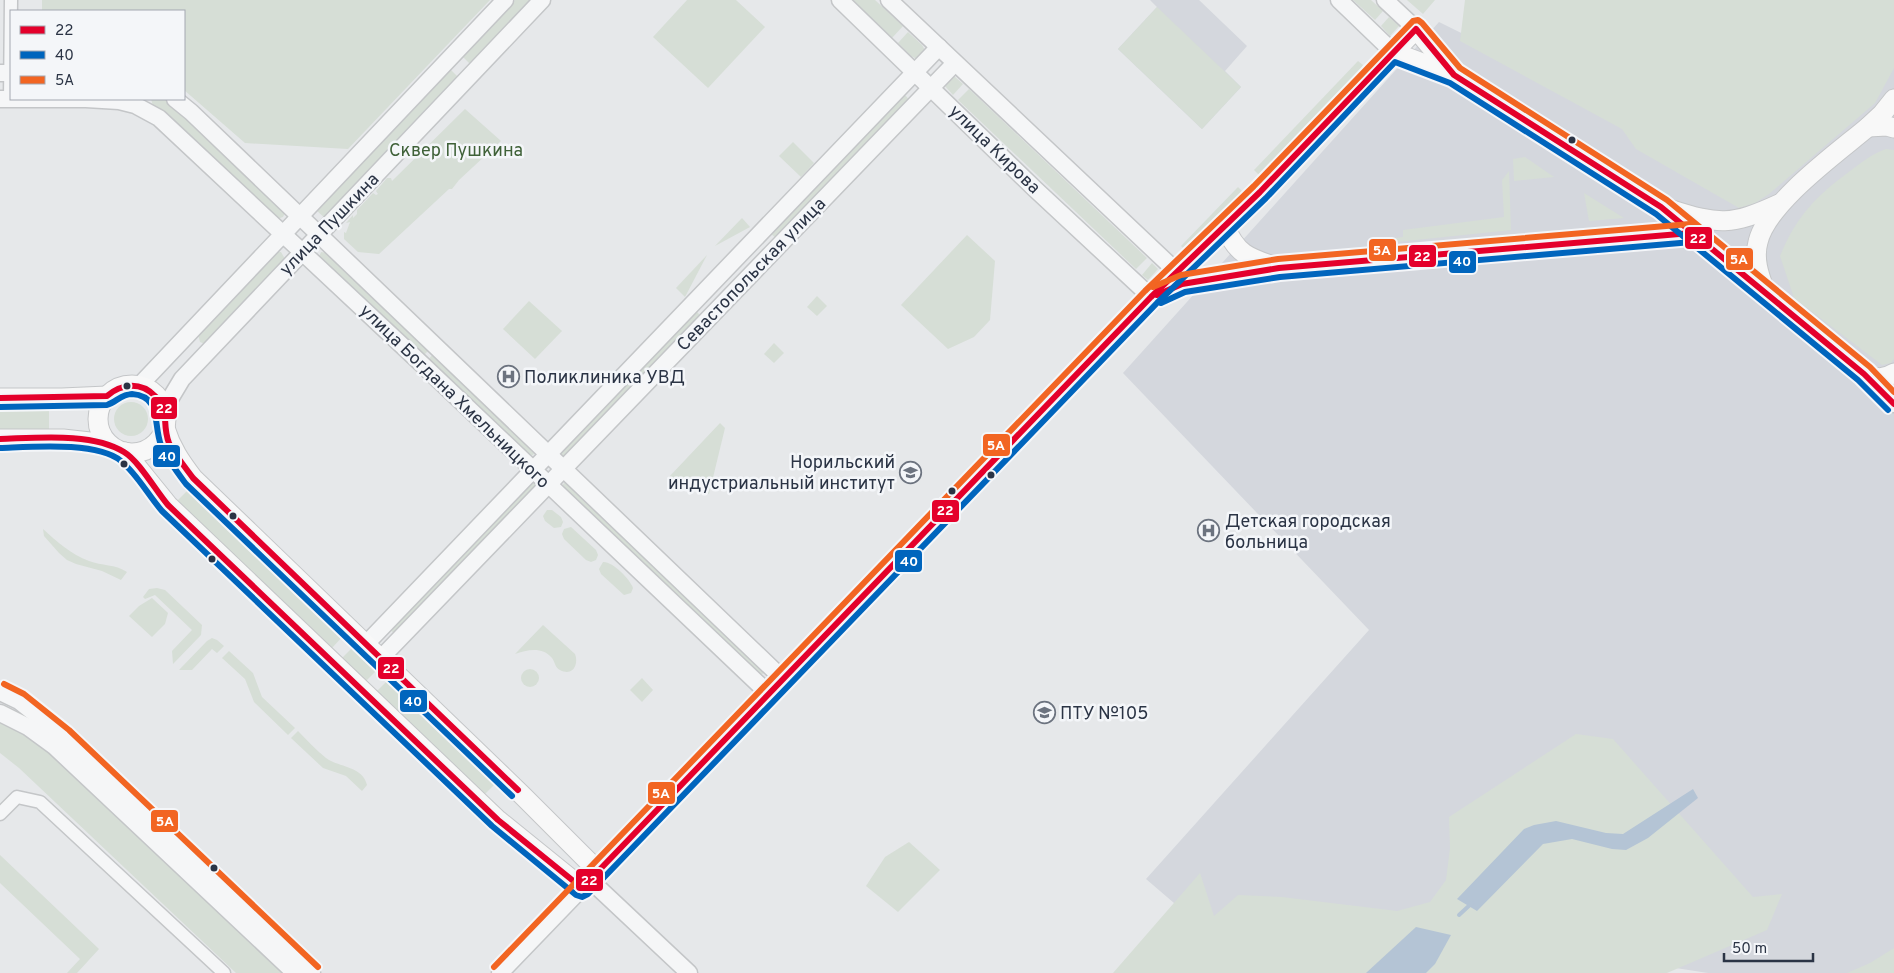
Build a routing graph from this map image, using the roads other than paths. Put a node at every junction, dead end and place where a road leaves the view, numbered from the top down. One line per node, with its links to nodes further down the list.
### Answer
1 (505, 0): 23 (street, улица Пушкина)
2 (542, 0): 28 (street, улица Пушкина)
3 (840, 0): 11 (street, улица Кирова)
4 (889, 0): 8 (street, улица Кирова)
5 (1339, 0): 9 (street)
6 (1385, 0): 7 (street)
7 (1416, 29): 9 (main road); 12 (main road)
8 (939, 47): 10 (street, улица Кирова); 11 (street, Севастопольская улица)
9 (1393, 52): 12 (main road); 24 (main road)
10 (955, 62): 14 (street, Севастопольская улица); 32 (street, улица Кирова)
11 (916, 72): 14 (street, улица Кирова); 25 (street, Севастопольская улица)
12 (1454, 75): 22 (main road)
13 (10, 77): 15 (street)
14 (931, 87): 29 (street, Севастопольская улица); 34 (street, улица Кирова)
15 (5, 99)
16 (86, 100): 19 (street, улица Богдана Хмельницкого)
17 (176, 100): 23 (street, улица Богдана Хмельницкого)
18 (1894, 100): 20 (main road)
19 (137, 102): 27 (street, улица Богдана Хмельницкого)
20 (1883, 127): 21 (main road)
21 (1780, 203): 22 (main road); 33 (main road)
22 (1661, 207): 26 (main road)
23 (300, 217): 27 (street, улица Пушкина); 28 (street, улица Богдана Хмельницкого)
24 (1225, 226): 31 (main road); 32 (main road)
25 (762, 232): 29 (street); 35 (street, Севастопольская улица)
26 (1692, 233): 31 (main road); 33 (main road)
27 (284, 234): 30 (street, улица Богдана Хмельницкого); 39 (street, улица Пушкина)
28 (319, 235): 30 (street, улица Пушкина); 47 (street, улица Богдана Хмельницкого)
29 (778, 247): 36 (street, Севастопольская улица)
30 (303, 252): 43 (street, улица Пушкина); 49 (street, улица Богдана Хмельницкого)
31 (1279, 268): 34 (main road)
32 (1177, 272): 34 (main road)
33 (1766, 294): 38 (main road)
34 (1151, 297): 53 (main road)
35 (697, 300): 36 (street); 47 (street, Севастопольская улица)
36 (712, 315): 48 (street, Севастопольская улица)
37 (1894, 373): 38 (main road)
38 (1869, 381): 42 (street)
39 (139, 386): 40 (main road); 43 (main road)
40 (107, 396): 41 (main road); 46 (main road)
41 (0, 398)
42 (1894, 404)
43 (164, 410): 44 (main road)
44 (164, 428): 46 (main road); 51 (main road)
45 (0, 439): 46 (main road)
46 (116, 448): 59 (main road)
47 (548, 455): 48 (street, улица Богдана Хмельницкого); 49 (street, Севастопольская улица)
48 (563, 469): 50 (street, Севастопольская улица); 53 (street, улица Богдана Хмельницкого)
49 (533, 470): 50 (street, улица Богдана Хмельницкого); 51 (street, Севастопольская улица)
50 (548, 484): 52 (street, Севастопольская улица); 55 (street, улица Богдана Хмельницкого)
51 (366, 644): 52 (main road)
52 (380, 658): 59 (main road)
53 (783, 679): 55 (main road)
54 (0, 692): 57 (street)
55 (769, 694): 59 (main road)
56 (0, 713): 57 (street)
57 (126, 805): 61 (street); 62 (street)
58 (0, 814): 60 (street)
59 (590, 880): 63 (street); 64 (street)
60 (224, 973)
61 (295, 973)
62 (312, 973)
63 (500, 973)
64 (689, 973)

